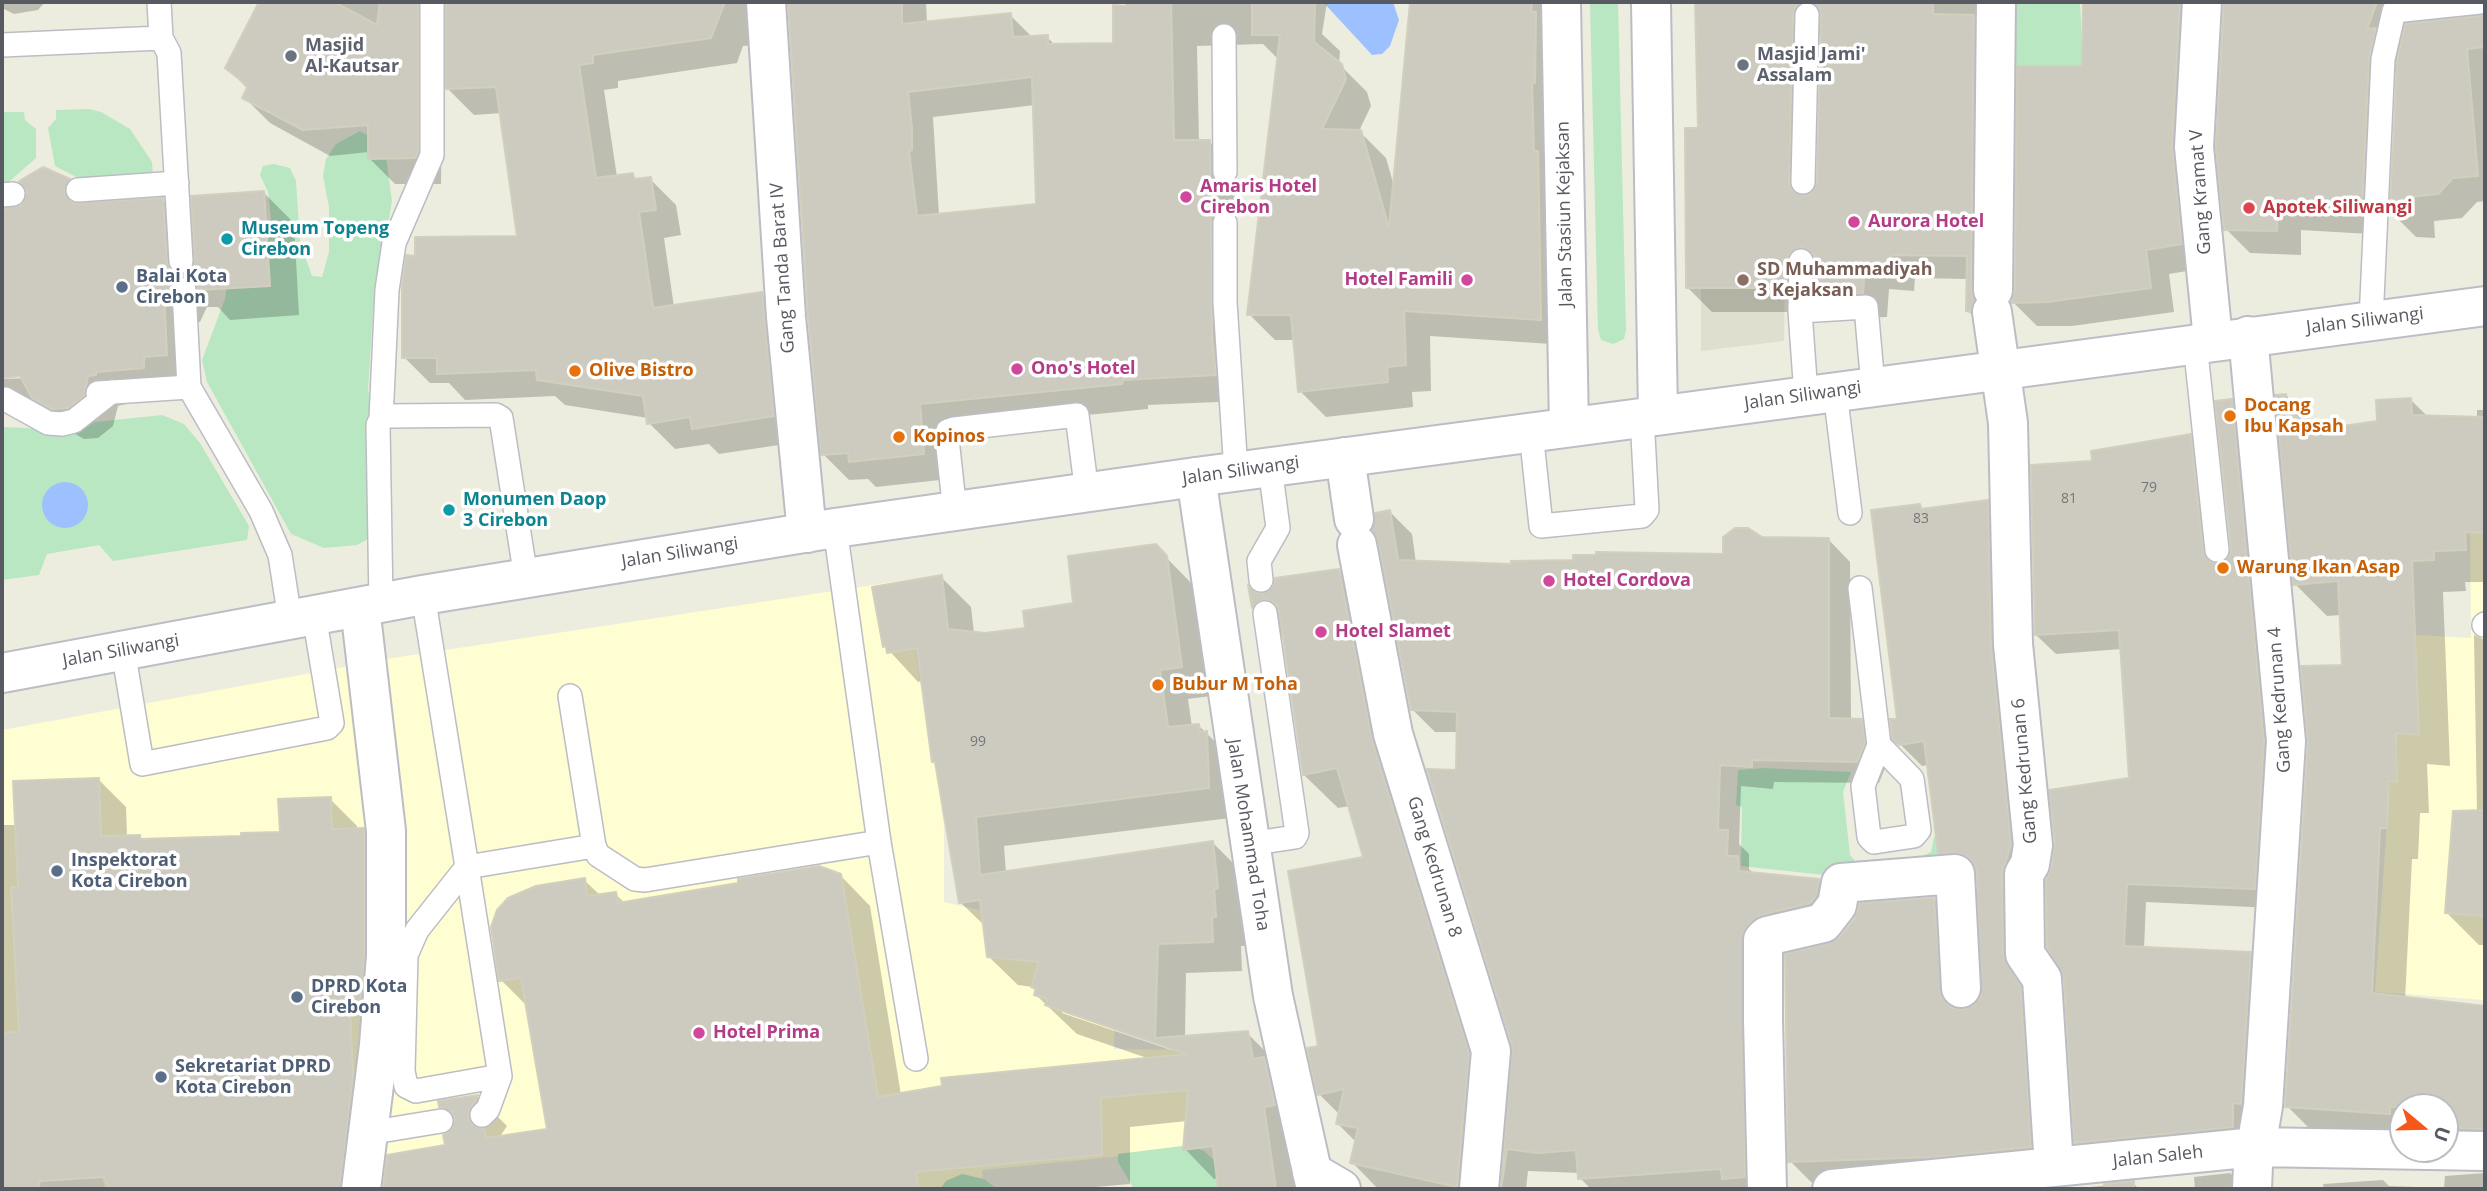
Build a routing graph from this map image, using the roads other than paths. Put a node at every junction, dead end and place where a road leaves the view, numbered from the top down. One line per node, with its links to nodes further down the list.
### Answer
1 (159, 2): 12 (lane)
2 (432, 2): 35 (lane)
3 (766, 2): 44 (street, Gang Tanda Barat IV)
4 (1561, 2): 36 (street, Jalan Stasiun Kejaksan)
5 (1651, 2): 34 (street)
6 (1996, 2): 26 (street, Gang Kedrunan 6)
7 (2202, 2): 25 (street, Gang Kramat V)
8 (2480, 2): 9 (lane)
9 (2395, 6): 24 (lane)
10 (1807, 15): 15 (lane)
11 (1224, 36): 14 (lane)
12 (161, 38): 13 (lane); 16 (lane)
13 (2, 45)
14 (1225, 172)
15 (1803, 182)
16 (177, 183): 17 (lane); 19 (lane)
17 (78, 190)
18 (1224, 223): 39 (lane)
19 (181, 261)
20 (1801, 261): 23 (lane)
21 (184, 290): 28 (lane)
22 (2485, 306): 24 (street, Jalan Siliwangi)
23 (1800, 311): 27 (lane); 30 (lane)
24 (2371, 321): 25 (street, Jalan Siliwangi)
25 (2219, 340): 26 (street, Jalan Siliwangi); 45 (lane); 67 (street, Gang Kedrunan 4)
26 (2000, 369): 27 (street, Jalan Siliwangi); 69 (street, Gang Kedrunan 6)
27 (1873, 386): 30 (street, Jalan Siliwangi)
28 (189, 387): 29 (lane); 52 (lane)
29 (111, 392): 31 (lane); 33 (lane)
30 (1820, 393): 34 (street, Jalan Siliwangi); 43 (lane)
31 (84, 394)
32 (32, 397): 33 (lane)
33 (3, 399)
34 (1650, 416): 36 (street, Jalan Siliwangi); 37 (lane)
35 (381, 419): 46 (lane); 50 (lane)
36 (1569, 427): 37 (street, Jalan Siliwangi)
37 (1531, 432): 38 (street, Jalan Siliwangi)
38 (1345, 457): 39 (street, Jalan Siliwangi); 72 (street, Gang Kedrunan 8)
39 (1253, 470): 40 (street, Jalan Siliwangi); 47 (lane)
40 (1195, 477): 41 (street, Jalan Siliwangi); 58 (street, Jalan Mohammad Toha)
41 (1087, 493): 42 (street, Jalan Siliwangi); 42 (lane)
42 (955, 512): 44 (street, Jalan Siliwangi)
43 (1850, 513)
44 (821, 531): 46 (street, Jalan Siliwangi); 57 (lane)
45 (2217, 550)
46 (526, 578): 49 (street, Jalan Siliwangi)
47 (1261, 580)
48 (1860, 588): 56 (lane)
49 (424, 595): 50 (street, Jalan Siliwangi); 60 (lane)
50 (370, 605): 52 (street, Jalan Siliwangi); 66 (street)
51 (1265, 613): 58 (lane)
52 (302, 617): 53 (street, Jalan Siliwangi); 53 (lane)
53 (123, 650): 54 (street, Jalan Siliwangi)
54 (2, 673)
55 (570, 696): 59 (lane)
56 (1879, 745)
57 (879, 842): 59 (lane); 62 (lane)
58 (1249, 844): 70 (street, Jalan Mohammad Toha)
59 (594, 846): 60 (lane)
60 (467, 867): 63 (lane); 64 (lane)
61 (1961, 988): 73 (street)
62 (916, 1059)
63 (500, 1076): 64 (lane); 65 (lane)
64 (406, 1086): 66 (lane)
65 (482, 1115)
66 (368, 1133): 71 (street)
67 (2256, 1147): 68 (street, Jalan Saleh); 69 (street, Jalan Saleh); 75 (street, Gang Kedrunan 4)
68 (2485, 1151)
69 (2054, 1167): 74 (street, Jalan Saleh)
70 (1323, 1183)
71 (361, 1189)
72 (1479, 1189)
73 (1767, 1189)
74 (1832, 1189)
75 (2252, 1189)

